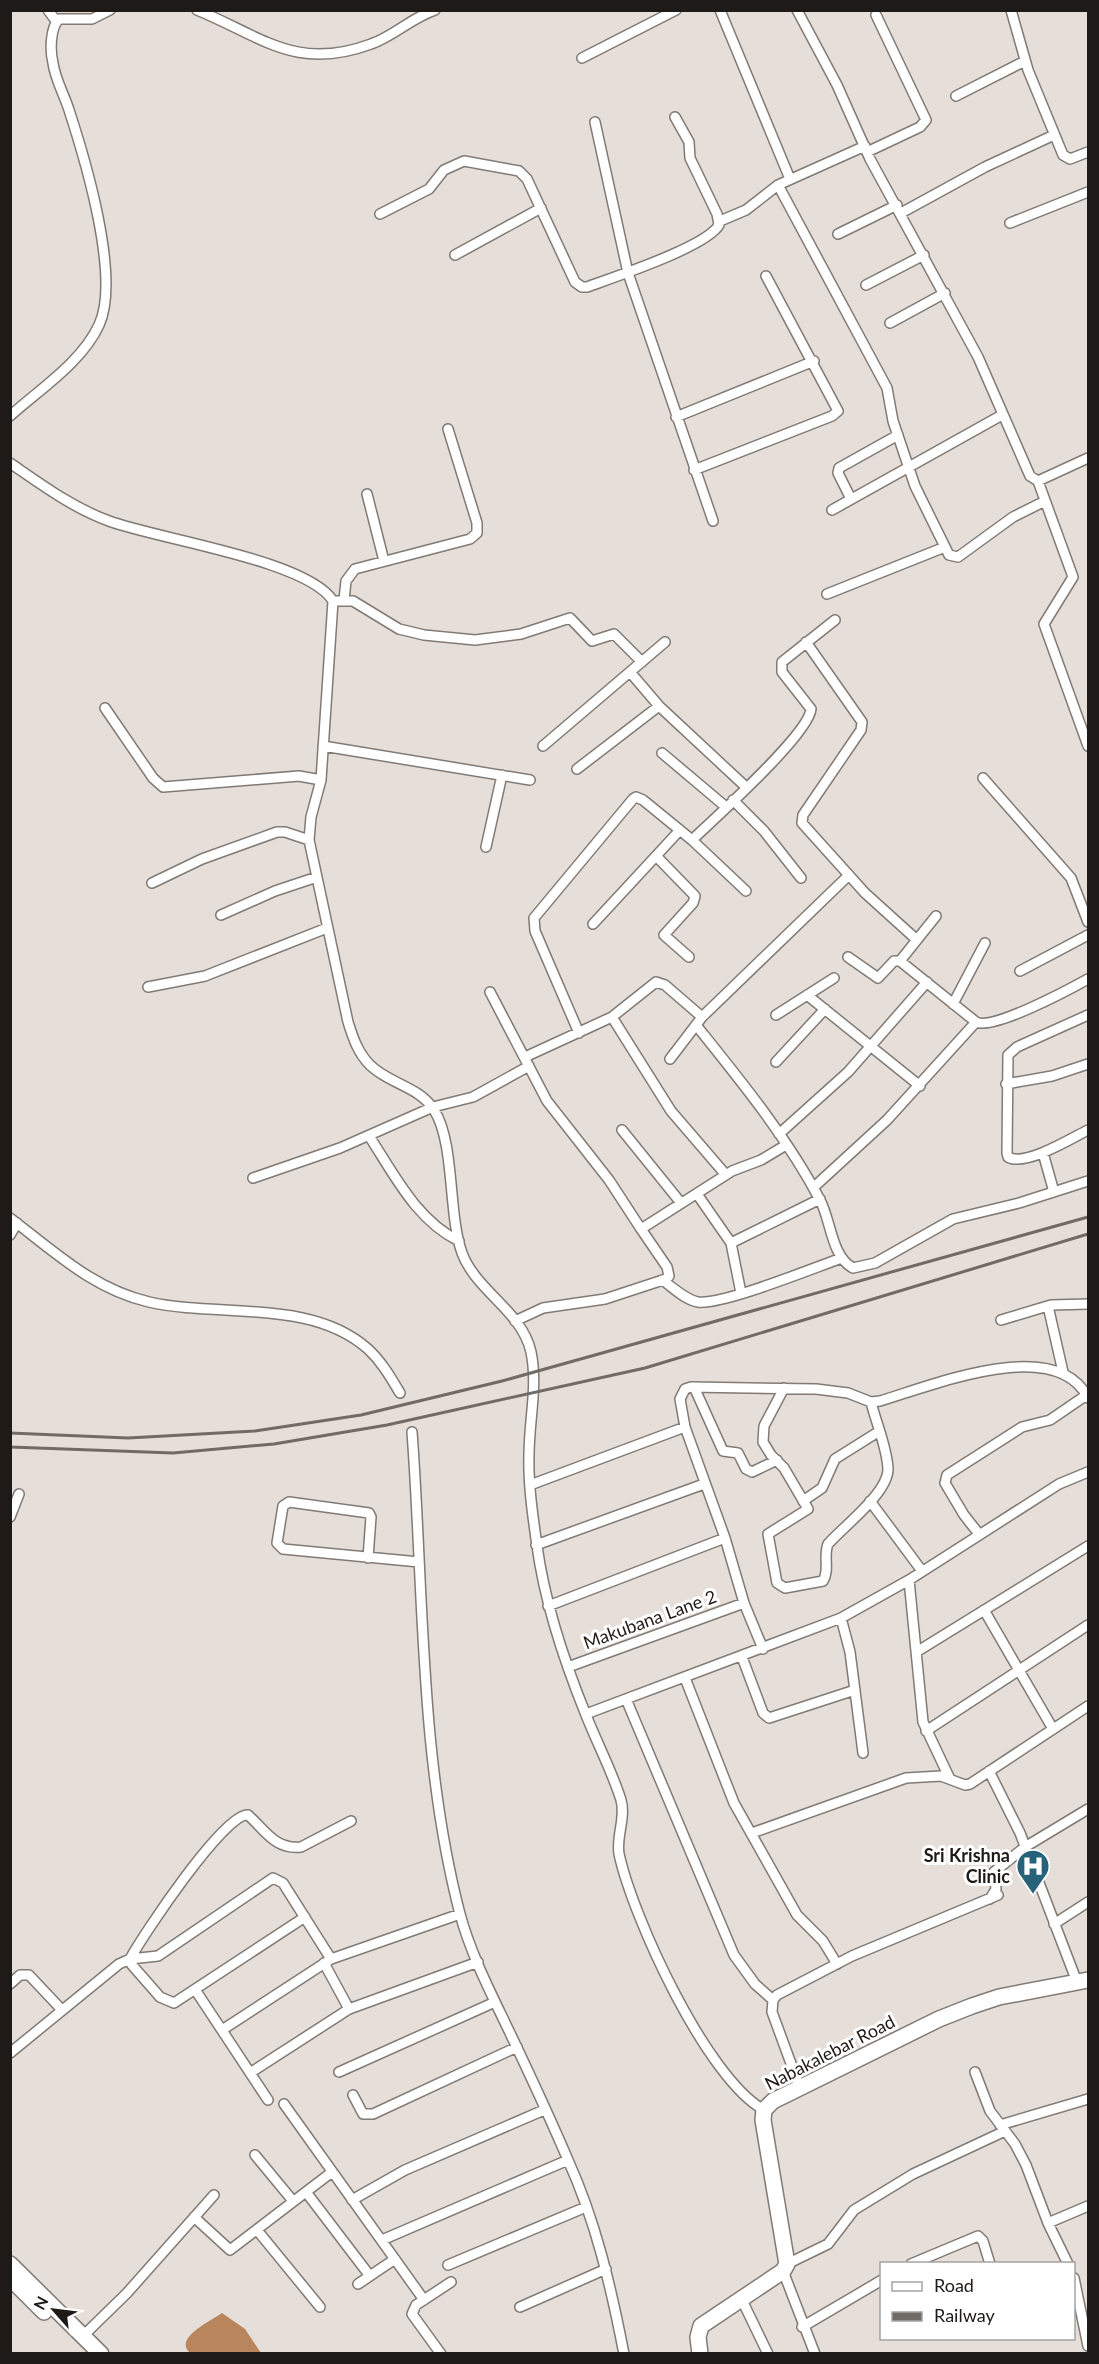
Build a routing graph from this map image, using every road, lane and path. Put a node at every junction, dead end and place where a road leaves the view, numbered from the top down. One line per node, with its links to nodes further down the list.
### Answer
1 (48, 10): 11 (street)
2 (110, 10): 11 (street)
3 (435, 10): 9 (street)
4 (676, 10): 12 (street)
5 (720, 10): 20 (street)
6 (797, 10): 18 (street)
7 (1011, 10): 13 (street)
8 (201, 11): 9 (street)
9 (410, 15)
10 (876, 15): 18 (street)
11 (56, 21): 38 (street)
12 (582, 58)
13 (1025, 61): 14 (street); 17 (street)
14 (956, 96)
15 (675, 117): 26 (street)
16 (595, 122): 31 (street)
17 (1054, 135): 19 (street); 24 (street)
18 (866, 149): 20 (street); 24 (street)
19 (1089, 152)
20 (790, 179): 21 (street)
21 (778, 184): 26 (street); 41 (street)
22 (1089, 192): 27 (street)
23 (541, 208): 25 (street); 29 (street); 31 (street)
24 (899, 209): 28 (street); 30 (street)
25 (380, 214)
26 (720, 221): 31 (street)
27 (1010, 223)
28 (838, 234)
29 (455, 255)
30 (924, 255): 33 (street); 34 (street)
31 (628, 273): 39 (street)
32 (766, 276): 36 (street)
33 (866, 285)
34 (945, 293): 35 (street); 37 (street)
35 (891, 323)
36 (814, 361): 39 (street); 45 (street)
37 (1002, 415): 44 (street); 46 (street)
38 (10, 416)
39 (676, 417): 45 (street)
40 (448, 429): 53 (street)
41 (898, 435): 44 (street); 48 (street)
42 (1089, 458): 46 (street)
43 (10, 463): 56 (street)
44 (908, 467): 48 (street); 52 (street)
45 (694, 470): 51 (street)
46 (1038, 481): 49 (street)
47 (367, 494): 53 (street)
48 (851, 499): 50 (street)
49 (1045, 501): 52 (street); 66 (street)
50 (832, 510)
51 (713, 521)
52 (945, 547): 54 (street)
53 (384, 561): 55 (street)
54 (827, 594)
55 (345, 600): 56 (street); 60 (street)
56 (333, 601): 64 (street)
57 (835, 620): 59 (street)
58 (665, 642): 60 (street)
59 (806, 642): 73 (street); 80 (street)
60 (642, 662): 61 (street)
61 (630, 672): 62 (street); 65 (street)
62 (659, 706): 68 (street); 73 (street)
63 (105, 708): 71 (street)
64 (323, 746): 69 (street); 71 (street)
65 (543, 746)
66 (1089, 746)
67 (662, 753): 74 (street)
68 (577, 770)
69 (502, 775): 72 (street); 78 (street)
70 (983, 777): 87 (street)
71 (321, 780): 76 (street)
72 (530, 780)
73 (746, 787): 74 (street)
74 (730, 804): 77 (street); 82 (street)
75 (680, 830): 77 (street); 79 (street); 110 (street)
76 (309, 840): 81 (street); 83 (street)
77 (692, 840): 84 (street)
78 (486, 847)
79 (657, 857): 88 (street); 93 (street)
80 (849, 875): 91 (street); 108 (street)
81 (316, 877): 85 (street); 89 (street)
82 (801, 878)
83 (152, 883)
84 (746, 891)
85 (221, 915)
86 (936, 916): 91 (street)
87 (1089, 922)
88 (594, 924)
89 (327, 928): 100 (street); 119 (street)
90 (1089, 934): 96 (street)
91 (917, 939): 95 (street)
92 (985, 943): 103 (street)
93 (688, 957)
94 (848, 957): 95 (street)
95 (900, 961): 99 (street)
96 (1020, 971)
97 (834, 978): 102 (street)
98 (1089, 979): 109 (street)
99 (927, 982): 103 (street); 111 (street)
100 (148, 987)
101 (490, 992): 112 (street)
102 (807, 995): 104 (street); 105 (street)
103 (953, 1004): 109 (street)
104 (825, 1010): 111 (street); 114 (street)
105 (776, 1015)
106 (1089, 1015): 117 (street)
107 (612, 1017): 108 (street); 110 (street); 126 (street)
108 (699, 1021): 113 (street); 122 (street)
109 (976, 1022): 118 (street)
110 (579, 1033): 112 (street)
111 (870, 1046): 118 (street); 122 (street)
112 (525, 1057): 116 (street)
113 (670, 1059)
114 (776, 1062)
115 (1089, 1064): 117 (street)
116 (529, 1066): 119 (street); 135 (street)
117 (1006, 1084): 125 (street)
118 (920, 1086): 129 (street)
119 (433, 1107): 123 (street); 137 (street)
120 (622, 1130): 133 (street)
121 (1089, 1130): 125 (street)
122 (779, 1134): 124 (street)
123 (369, 1136): 127 (street); 137 (street)
124 (786, 1145): 126 (street); 129 (street)
125 (1043, 1153): 130 (street)
126 (726, 1175): 131 (street)
127 (253, 1178)
128 (1089, 1181): 130 (street)
129 (814, 1187): 132 (street)
130 (1054, 1192): 139 (street)
131 (696, 1194): 133 (street); 138 (street)
132 (820, 1199): 138 (street); 139 (street)
133 (681, 1203): 135 (street)
134 (14, 1221): 136 (street); 149 (street)
135 (641, 1229): 140 (street)
136 (10, 1234)
137 (459, 1241): 145 (street)
138 (731, 1243): 141 (street)
139 (842, 1258): 141 (street)
140 (662, 1280): 141 (street); 145 (street)
141 (741, 1293)
142 (1089, 1304): 143 (street)
143 (1048, 1306): 144 (street); 146 (street)
144 (1001, 1320)
145 (515, 1321): 158 (street)
146 (1063, 1372): 150 (street); 151 (street)
147 (694, 1387): 148 (street); 152 (street); 155 (street)
148 (784, 1389): 151 (street); 155 (street)
149 (400, 1393)
150 (1088, 1396): 163 (street)
151 (871, 1402): 154 (street)
152 (686, 1428): 157 (street); 158 (street)
153 (412, 1432): 168 (street)
154 (878, 1432): 160 (street); 161 (street)
155 (777, 1460): 160 (street)
156 (1089, 1472): 163 (street)
157 (704, 1484): 164 (street); 165 (street)
158 (530, 1485): 165 (street)
159 (19, 1494): 162 (street)
160 (803, 1501): 161 (street)
161 (870, 1501): 169 (street)
162 (10, 1517)
163 (980, 1534): 169 (street)
164 (725, 1538): 171 (street); 172 (street)
165 (536, 1545): 172 (street)
166 (1089, 1546): 173 (street)
167 (368, 1558): 167 (street); 168 (street)
168 (419, 1562): 196 (street)
169 (922, 1571): 170 (street)
170 (909, 1580): 174 (street); 177 (street)
171 (744, 1603): 176 (street); 179 (street, Makubana Lane 2)
172 (548, 1606): 179 (street)
173 (984, 1610): 177 (street); 180 (street)
174 (841, 1618): 176 (street); 182 (street)
175 (1089, 1625): 180 (street)
176 (764, 1649): 178 (street)
177 (918, 1651): 187 (street)
178 (742, 1657): 181 (street); 182 (street)
179 (568, 1667): 185 (street)
180 (1018, 1670): 186 (street); 187 (street)
181 (685, 1678): 183 (street); 193 (street)
182 (855, 1690): 188 (street)
183 (626, 1699): 185 (street); 206 (street)
184 (1089, 1706): 186 (street)
185 (586, 1714): 222 (street)
186 (1053, 1729): 189 (street)
187 (926, 1731): 190 (street)
188 (863, 1753)
189 (989, 1771): 190 (street); 194 (street)
190 (949, 1777): 193 (street)
191 (1089, 1809): 194 (street)
192 (351, 1821): 199 (street)
193 (752, 1833): 202 (street)
194 (1025, 1847): 198 (street); 202 (street)
195 (1089, 1902): 198 (street)
196 (460, 1914): 200 (street); 201 (street)
197 (304, 1917): 199 (street); 200 (street); 205 (street)
198 (1054, 1924): 203 (street)
199 (130, 1959): 205 (street); 209 (street)
200 (327, 1961): 208 (street); 210 (street)
201 (478, 1962): 207 (street); 208 (street)
202 (837, 1964): 206 (street)
203 (1083, 1981): 216 (main road, Nabakalebar Road)
204 (10, 1984): 209 (street)
205 (195, 1990): 210 (street)
206 (773, 2000): 216 (street)
207 (495, 2002): 211 (street); 213 (street)
208 (349, 2009): 215 (street)
209 (62, 2010): 212 (street)
210 (222, 2030): 215 (street)
211 (517, 2047): 217 (street); 221 (street)
212 (10, 2053)
213 (339, 2072)
214 (975, 2072): 223 (street)
215 (250, 2073): 219 (street)
216 (800, 2088): 222 (main road, Nabakalebar Road)
217 (353, 2096)
218 (1089, 2099): 223 (street)
219 (268, 2100)
220 (284, 2104): 226 (street)
221 (544, 2110): 225 (street); 229 (street)
222 (764, 2110): 243 (main road, Nabakalebar Road)
223 (1003, 2128): 234 (street); 243 (street)
224 (255, 2155): 230 (street)
225 (568, 2160): 231 (street); 236 (street)
226 (332, 2172): 227 (street); 229 (street)
227 (306, 2192): 230 (street); 245 (street)
228 (214, 2195): 233 (street)
229 (352, 2200): 236 (street)
230 (293, 2201): 235 (street)
231 (586, 2206): 242 (street); 244 (street)
232 (1089, 2206): 234 (street)
233 (194, 2217): 235 (street); 257 (street)
234 (1048, 2223): 240 (street)
235 (257, 2230): 253 (street)
236 (382, 2240): 237 (street)
237 (395, 2259): 245 (street); 252 (street)
238 (916, 2262): 239 (street)
239 (989, 2262)
240 (1067, 2262)
241 (10, 2264): 257 (main road)
242 (448, 2265)
243 (785, 2267): 251 (main road); 256 (street)
244 (606, 2269): 254 (street); 262 (street)
245 (370, 2276): 249 (street)
246 (10, 2278): 259 (main road)
247 (880, 2281): 256 (street)
248 (451, 2282): 252 (street)
249 (358, 2284)
250 (1075, 2288): 255 (street)
251 (741, 2298): 263 (main road); 264 (street)
252 (424, 2300): 261 (street)
253 (320, 2307)
254 (520, 2307)
255 (1077, 2307): 258 (street)
256 (802, 2326): 265 (street)
257 (83, 2336): 260 (main road)
258 (1089, 2346)
259 (87, 2354)
260 (101, 2354)
261 (441, 2354)
262 (624, 2354)
263 (700, 2354)
264 (768, 2354)
265 (815, 2354)

